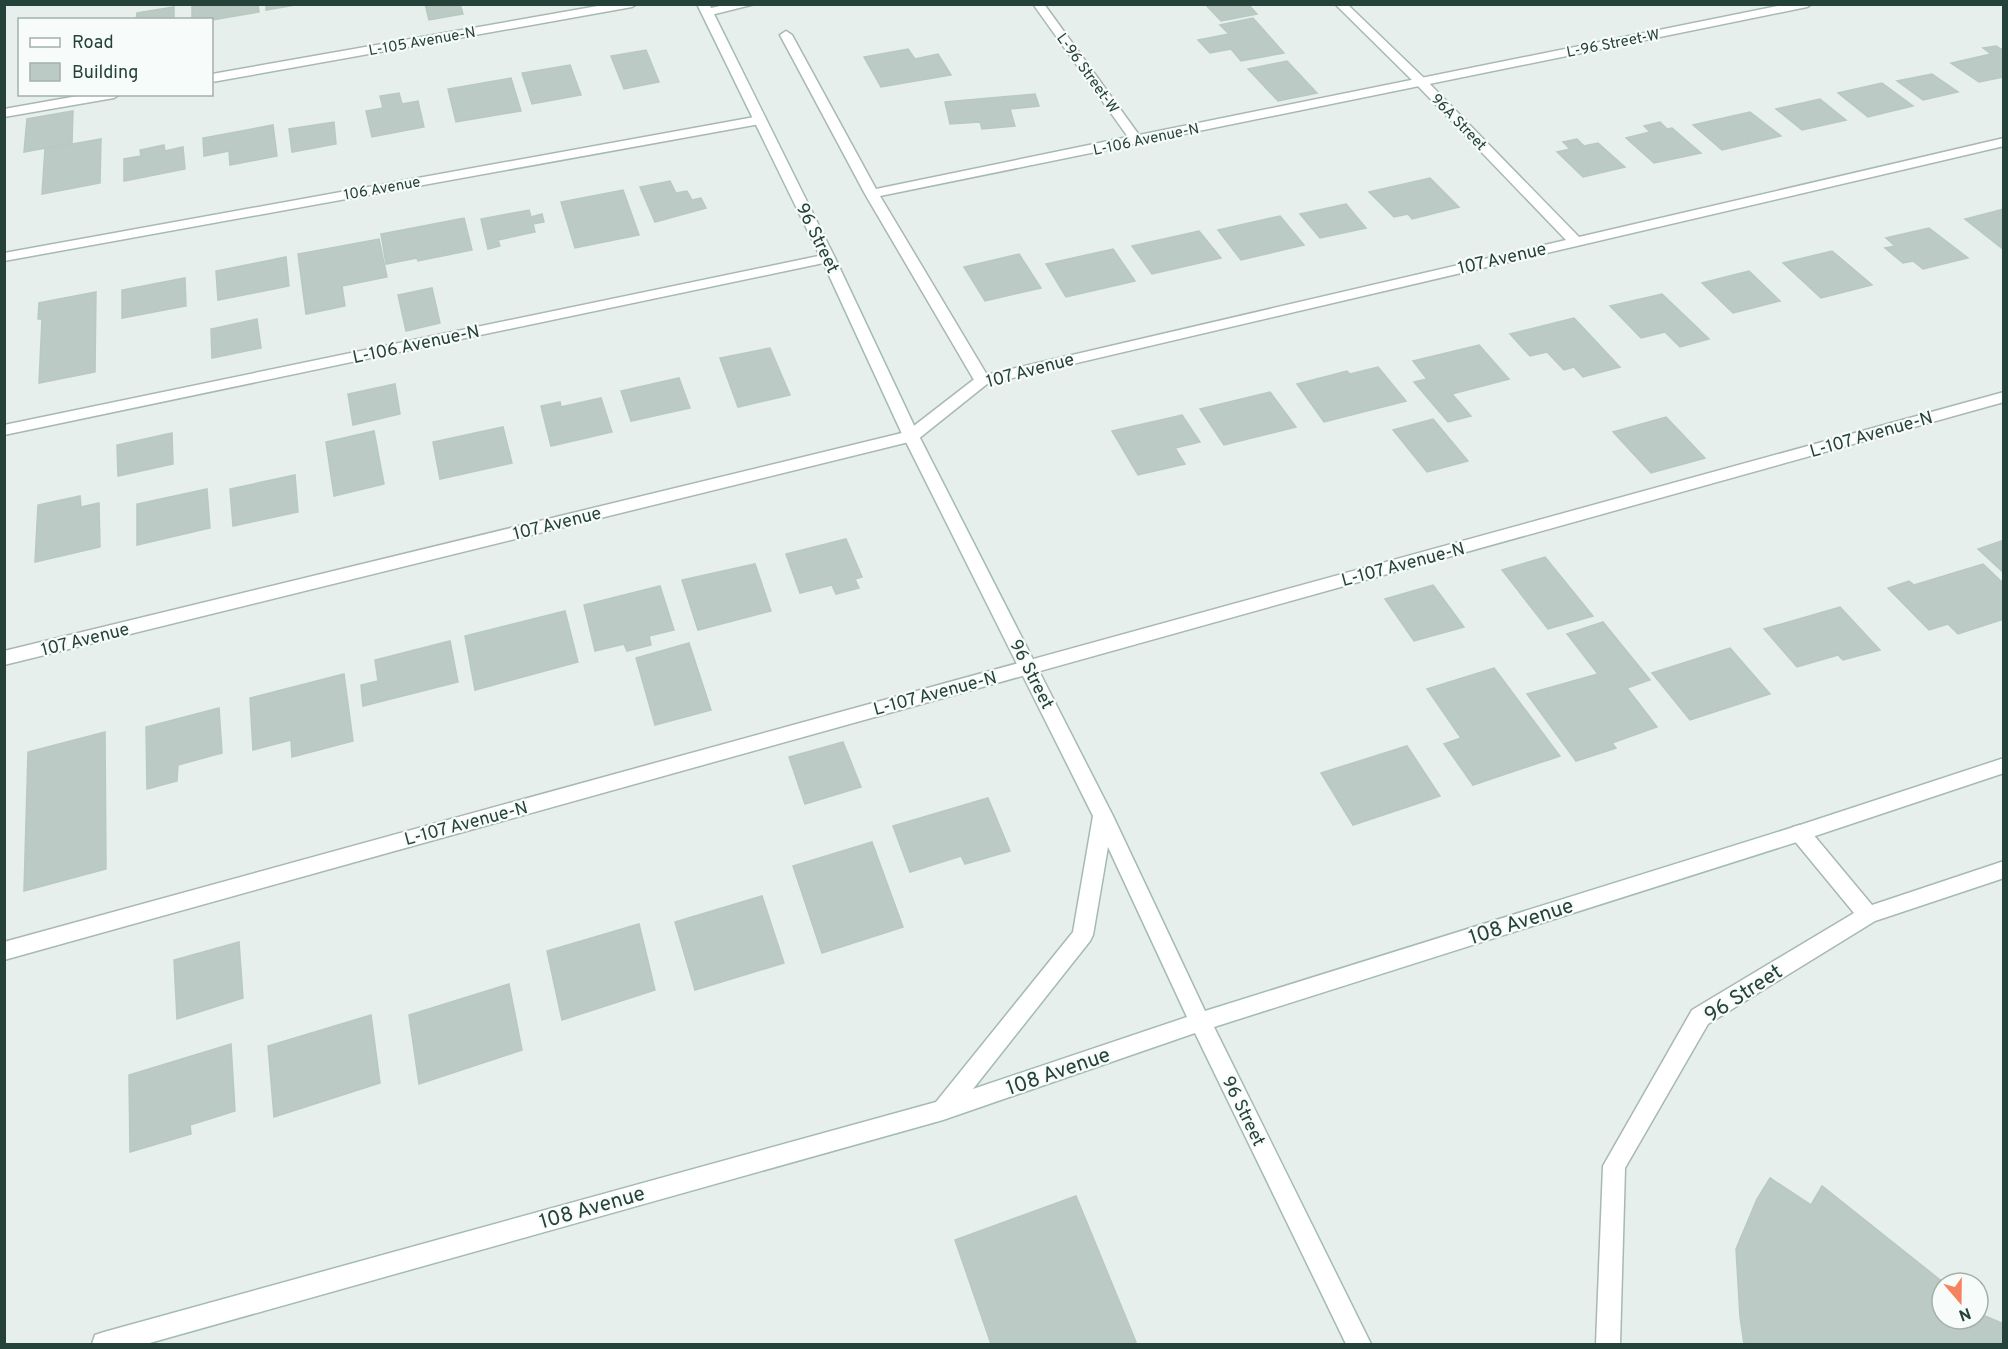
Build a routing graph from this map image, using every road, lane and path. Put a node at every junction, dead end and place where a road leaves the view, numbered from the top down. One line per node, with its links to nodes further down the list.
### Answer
1 (632, 4): 8 (street, L-105 Avenue-N)
2 (750, 4): 6 (street)
3 (1038, 4): 13 (street, L-96 Street-W)
4 (1340, 4): 9 (street, 96A Street)
5 (1807, 4): 9 (street, L-96 Street-W)
6 (705, 8): 12 (street, 96 Street)
7 (786, 35): 15 (street)
8 (213, 78)
9 (1420, 81): 13 (street, L-106 Avenue-N); 16 (street, 96A Street)
10 (103, 96): 11 (street)
11 (4, 114)
12 (760, 120): 17 (street, 106 Avenue); 18 (street, 96 Street)
13 (1137, 141): 15 (street, L-106 Avenue-N)
14 (2004, 142): 16 (street, 107 Avenue)
15 (872, 194): 19 (street)
16 (1575, 241): 19 (street, 107 Avenue)
17 (4, 257)
18 (828, 258): 21 (street, L-106 Avenue-N); 22 (street, 96 Street)
19 (982, 380): 22 (street, 107 Avenue)
20 (2004, 397): 24 (street, L-107 Avenue-N)
21 (4, 430)
22 (911, 436): 23 (street, 107 Avenue); 24 (street, 96 Street)
23 (4, 658)
24 (1029, 667): 26 (street, 96 Street); 30 (street, L-107 Avenue-N)
25 (2004, 765): 27 (street, 108 Avenue)
26 (1103, 816): 31 (street, 96 Street); 32 (street)
27 (1800, 832): 29 (street); 31 (street, 108 Avenue)
28 (2004, 869): 29 (street)
29 (1868, 915): 36 (street, 96 Street)
30 (4, 951)
31 (1200, 1022): 32 (street, 108 Avenue); 35 (street, 96 Street)
32 (943, 1110): 33 (street, 108 Avenue)
33 (137, 1339): 34 (street, 108 Avenue)
34 (104, 1344)
35 (1359, 1344)
36 (1608, 1344)

